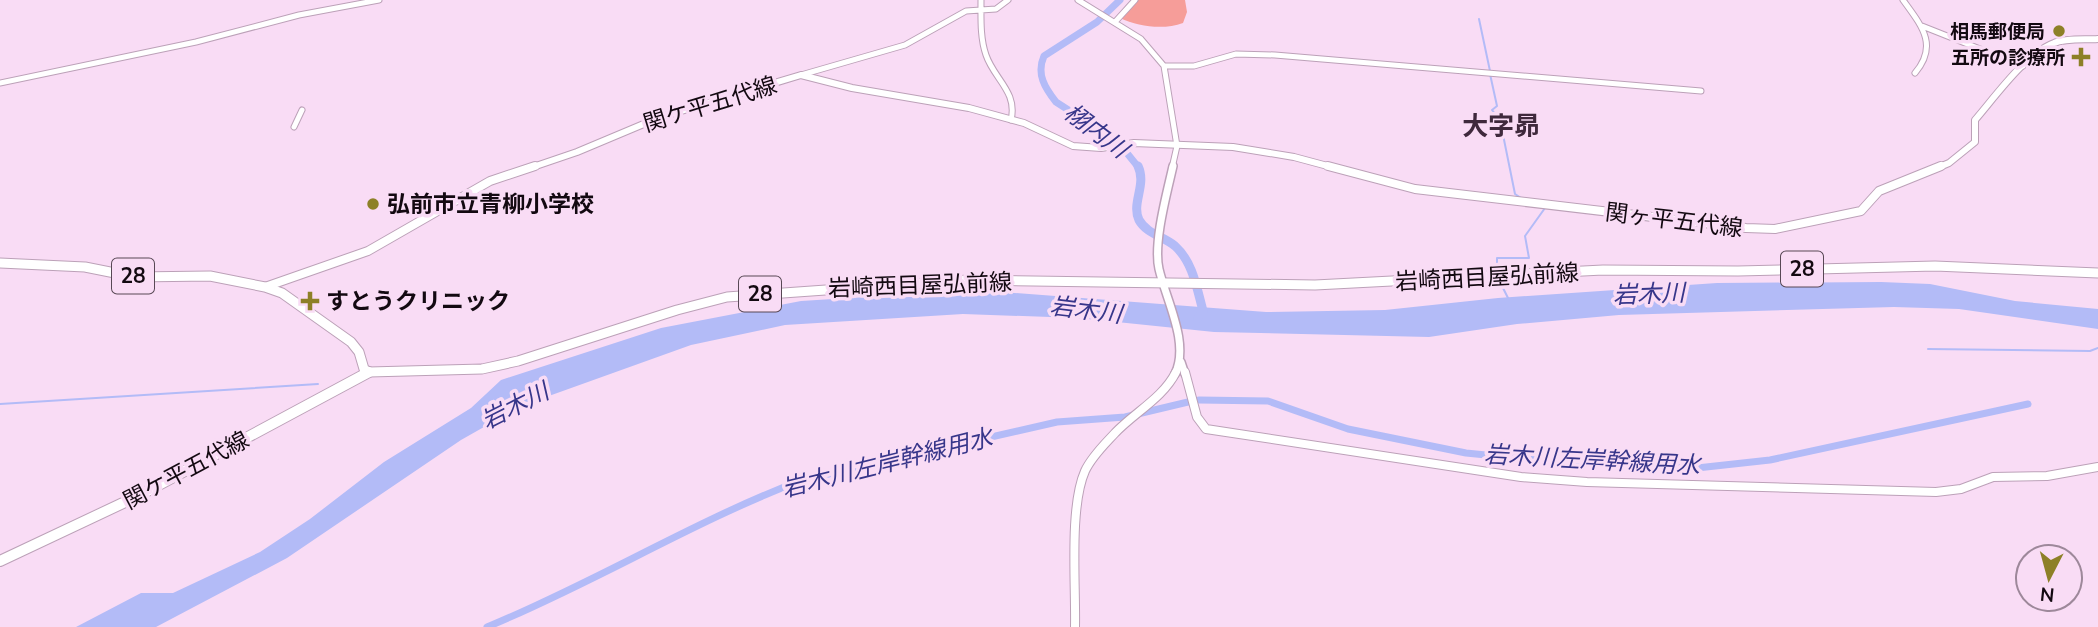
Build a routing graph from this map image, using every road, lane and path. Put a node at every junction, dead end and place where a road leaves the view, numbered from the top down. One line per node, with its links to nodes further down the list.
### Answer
1 (379, 0): 15 (street)
2 (981, 0): 7 (street)
3 (1008, 0): 7 (street)
4 (1078, 0): 8 (street)
5 (1135, 0): 8 (street)
6 (1903, 0): 9 (street)
7 (981, 9): 14 (street); 18 (street)
8 (1112, 21): 11 (street)
9 (1922, 26): 12 (street); 13 (street)
10 (2098, 39): 12 (main road, 関ヶ平五代線)
11 (1164, 66): 16 (street); 20 (street)
12 (2022, 66): 20 (main road, 関ヶ平五代線)
13 (1915, 72)
14 (801, 75): 18 (main road, 関ケ平五代線); 24 (main road, 関ケ平五代線)
15 (0, 83)
16 (1700, 91)
17 (302, 110): 19 (street)
18 (1011, 120): 20 (main road, 関ケ平五代線)
19 (294, 127)
20 (1177, 146): 23 (street)
21 (0, 263): 24 (main road, 28)
22 (2098, 273): 23 (main road, 岩崎西目屋弘前線 / 28)
23 (1163, 286): 25 (street); 26 (main road, 岩崎西目屋弘前線 / 28)
24 (265, 287): 26 (main road, 28)
25 (1181, 362): 27 (street); 29 (street)
26 (369, 372): 28 (main road, 関ケ平五代線)
27 (2098, 467)
28 (0, 561)
29 (1075, 627)

